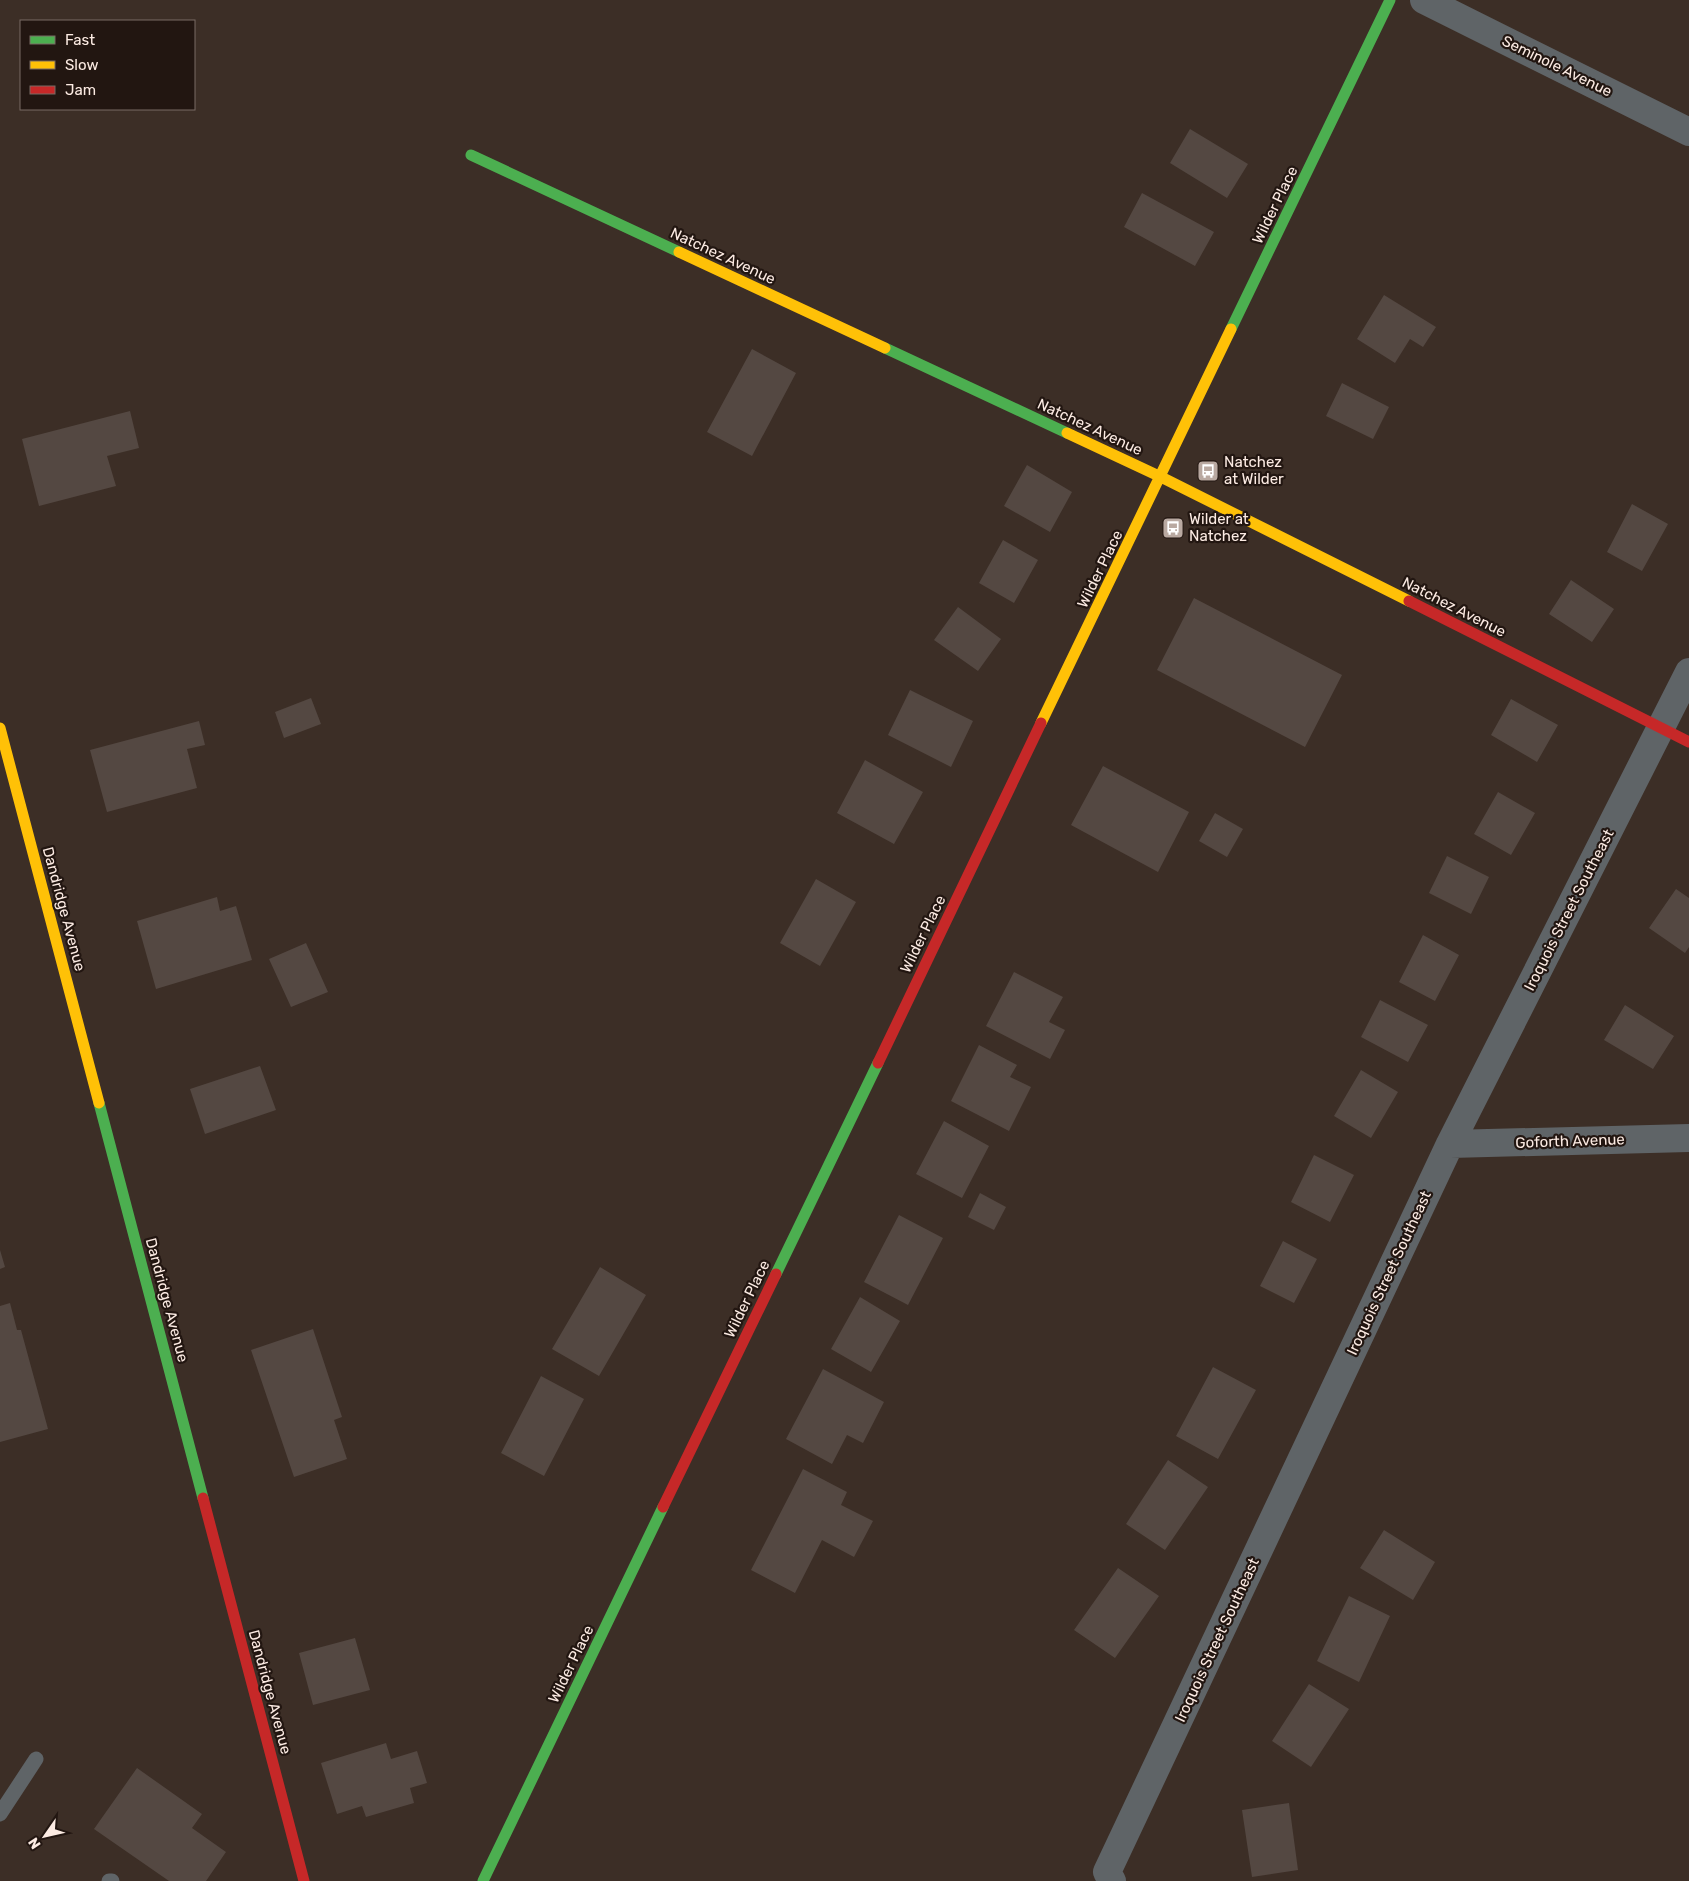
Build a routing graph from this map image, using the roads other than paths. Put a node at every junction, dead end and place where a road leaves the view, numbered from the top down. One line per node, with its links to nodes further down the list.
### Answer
1 (1390, 0): 5 (street, Wilder Place)
2 (1424, 0): 3 (street, Seminole Avenue)
3 (1689, 132)
4 (471, 155): 5 (street, Natchez Avenue)
5 (1161, 477): 8 (street, Natchez Avenue); 15 (street, Wilder Place)
6 (1689, 672): 8 (street, Iroquois Street Southeast)
7 (0, 728): 14 (street, Dandridge Avenue)
8 (1662, 728): 9 (street, Natchez Avenue); 11 (street, Iroquois Street Southeast)
9 (1689, 742)
10 (1689, 1138): 11 (street, Goforth Avenue)
11 (1450, 1144): 16 (street, Iroquois Street Southeast)
12 (36, 1759): 13 (lane)
13 (0, 1814)
14 (304, 1881)
15 (483, 1881)
16 (1112, 1881)

